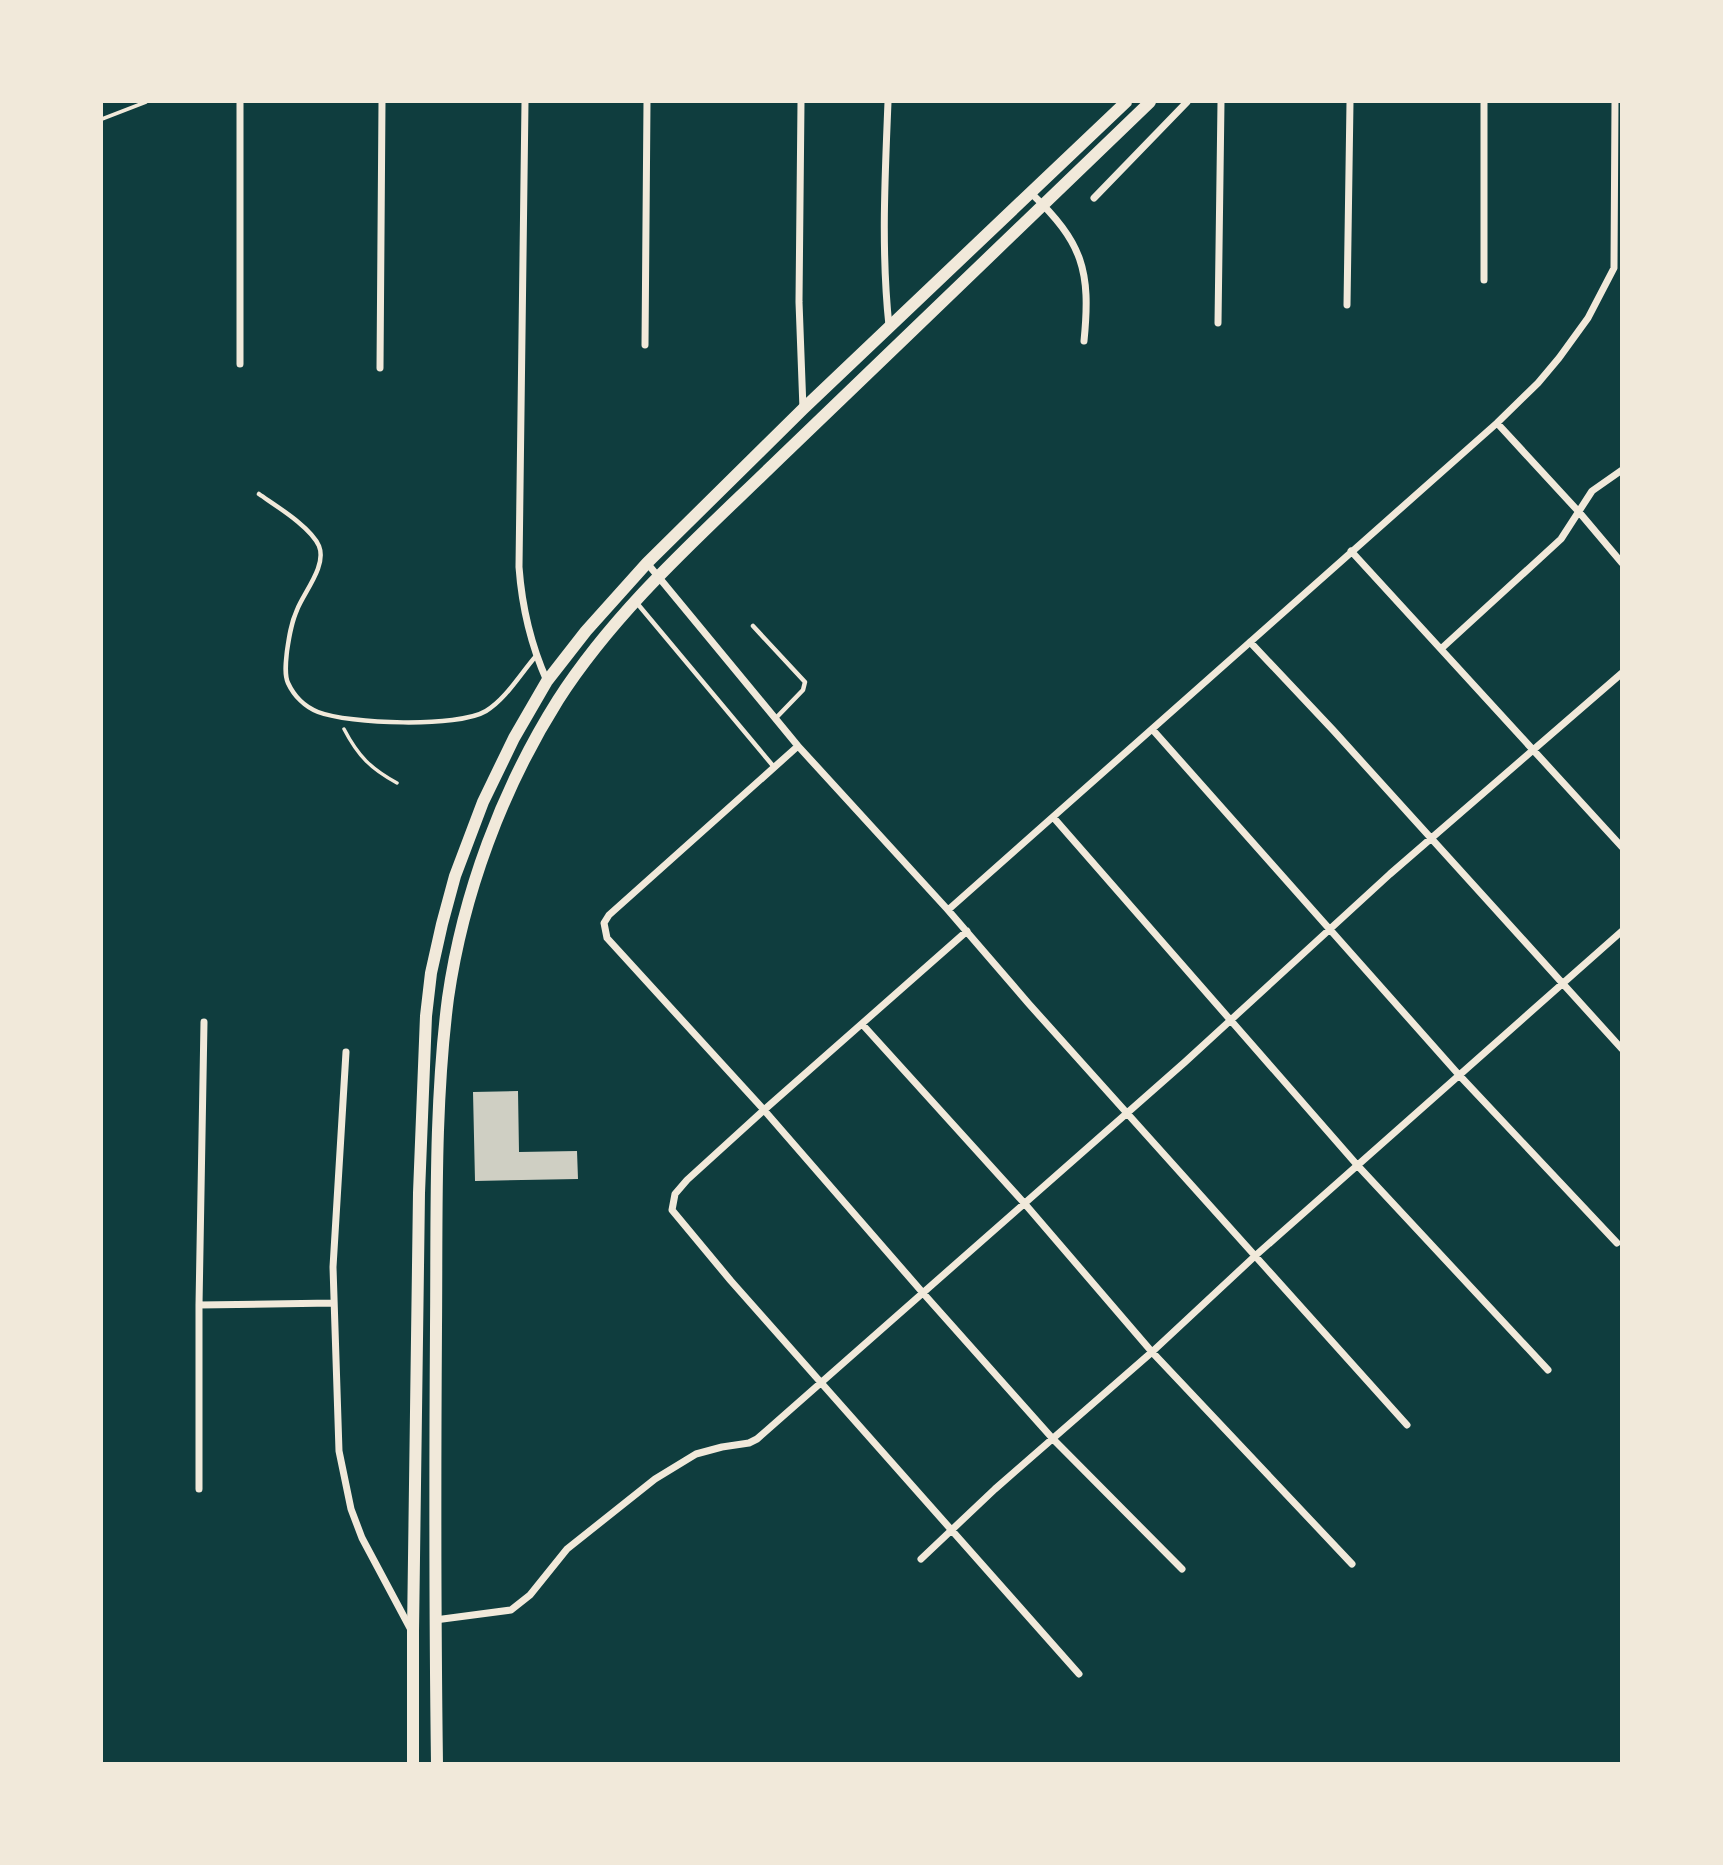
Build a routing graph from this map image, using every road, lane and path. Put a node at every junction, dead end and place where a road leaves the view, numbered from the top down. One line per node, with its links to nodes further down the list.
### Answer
1 (146, 102): 15 (path)
2 (240, 102): 25 (street)
3 (382, 102): 26 (street)
4 (525, 102): 40 (street)
5 (647, 102): 24 (street)
6 (800, 102): 27 (street)
7 (888, 102): 22 (street)
8 (1126, 102): 16 (main road)
9 (1150, 102): 18 (main road)
10 (1187, 102): 17 (street)
11 (1221, 102): 21 (street)
12 (1350, 102): 20 (street)
13 (1484, 102): 19 (street)
14 (1615, 102): 28 (street)
15 (102, 119)
16 (1031, 193): 18 (street); 22 (main road)
17 (1094, 198)
18 (1044, 205): 23 (street); 35 (main road)
19 (1484, 280)
20 (1346, 305)
21 (1218, 323)
22 (889, 326): 27 (main road)
23 (1084, 341)
24 (645, 345)
25 (240, 364)
26 (380, 368)
27 (803, 409): 34 (main road)
28 (1497, 423): 31 (street); 32 (street)
29 (1622, 470): 31 (street)
30 (259, 494): 43 (lane)
31 (1579, 512): 33 (street); 39 (street)
32 (1351, 551): 38 (street); 39 (street)
33 (1622, 563)
34 (647, 564): 35 (street); 42 (main road)
35 (657, 578): 36 (main road); 44 (street)
36 (636, 602): 48 (lane); 83 (main road)
37 (753, 626): 44 (lane)
38 (1250, 642): 45 (street); 51 (street)
39 (1442, 648): 47 (street)
40 (536, 656): 42 (street); 43 (lane)
41 (1622, 673): 47 (street)
42 (547, 681): 84 (main road)
43 (339, 718): 49 (path)
44 (775, 719): 46 (street)
45 (1152, 729): 50 (street); 54 (street)
46 (798, 746): 48 (street); 53 (street)
47 (1535, 750): 51 (street); 52 (street)
48 (774, 767): 64 (street)
49 (397, 783)
50 (1053, 817): 53 (street); 58 (street)
51 (1432, 839): 54 (street); 57 (street)
52 (1622, 847)
53 (948, 910): 55 (street)
54 (1331, 929): 58 (street); 63 (street)
55 (967, 931): 60 (street); 65 (street)
56 (1622, 932): 57 (street)
57 (1563, 983): 61 (street); 63 (street)
58 (1231, 1020): 65 (street); 66 (street)
59 (204, 1022): 72 (street)
60 (862, 1024): 64 (street); 67 (street)
61 (1622, 1049)
62 (346, 1052): 71 (street)
63 (1459, 1075): 66 (street); 68 (street)
64 (764, 1110): 70 (street); 75 (street)
65 (1126, 1113): 67 (street); 69 (street)
66 (1358, 1166): 69 (street); 74 (street)
67 (1025, 1204): 70 (street); 73 (street)
68 (1617, 1243)
69 (1255, 1256): 73 (street); 76 (street)
70 (923, 1293): 75 (street); 77 (street)
71 (333, 1303): 72 (street); 84 (street)
72 (199, 1305): 78 (street)
73 (1152, 1352): 77 (street); 81 (street)
74 (1548, 1370)
75 (821, 1383): 79 (street); 83 (street)
76 (1407, 1425)
77 (1053, 1439): 79 (street); 82 (street)
78 (198, 1489)
79 (951, 1529): 80 (street); 85 (street)
80 (921, 1559)
81 (1352, 1564)
82 (1182, 1569)
83 (435, 1620): 87 (main road)
84 (412, 1631): 86 (main road)
85 (1079, 1674)
86 (413, 1763)
87 (437, 1763)

